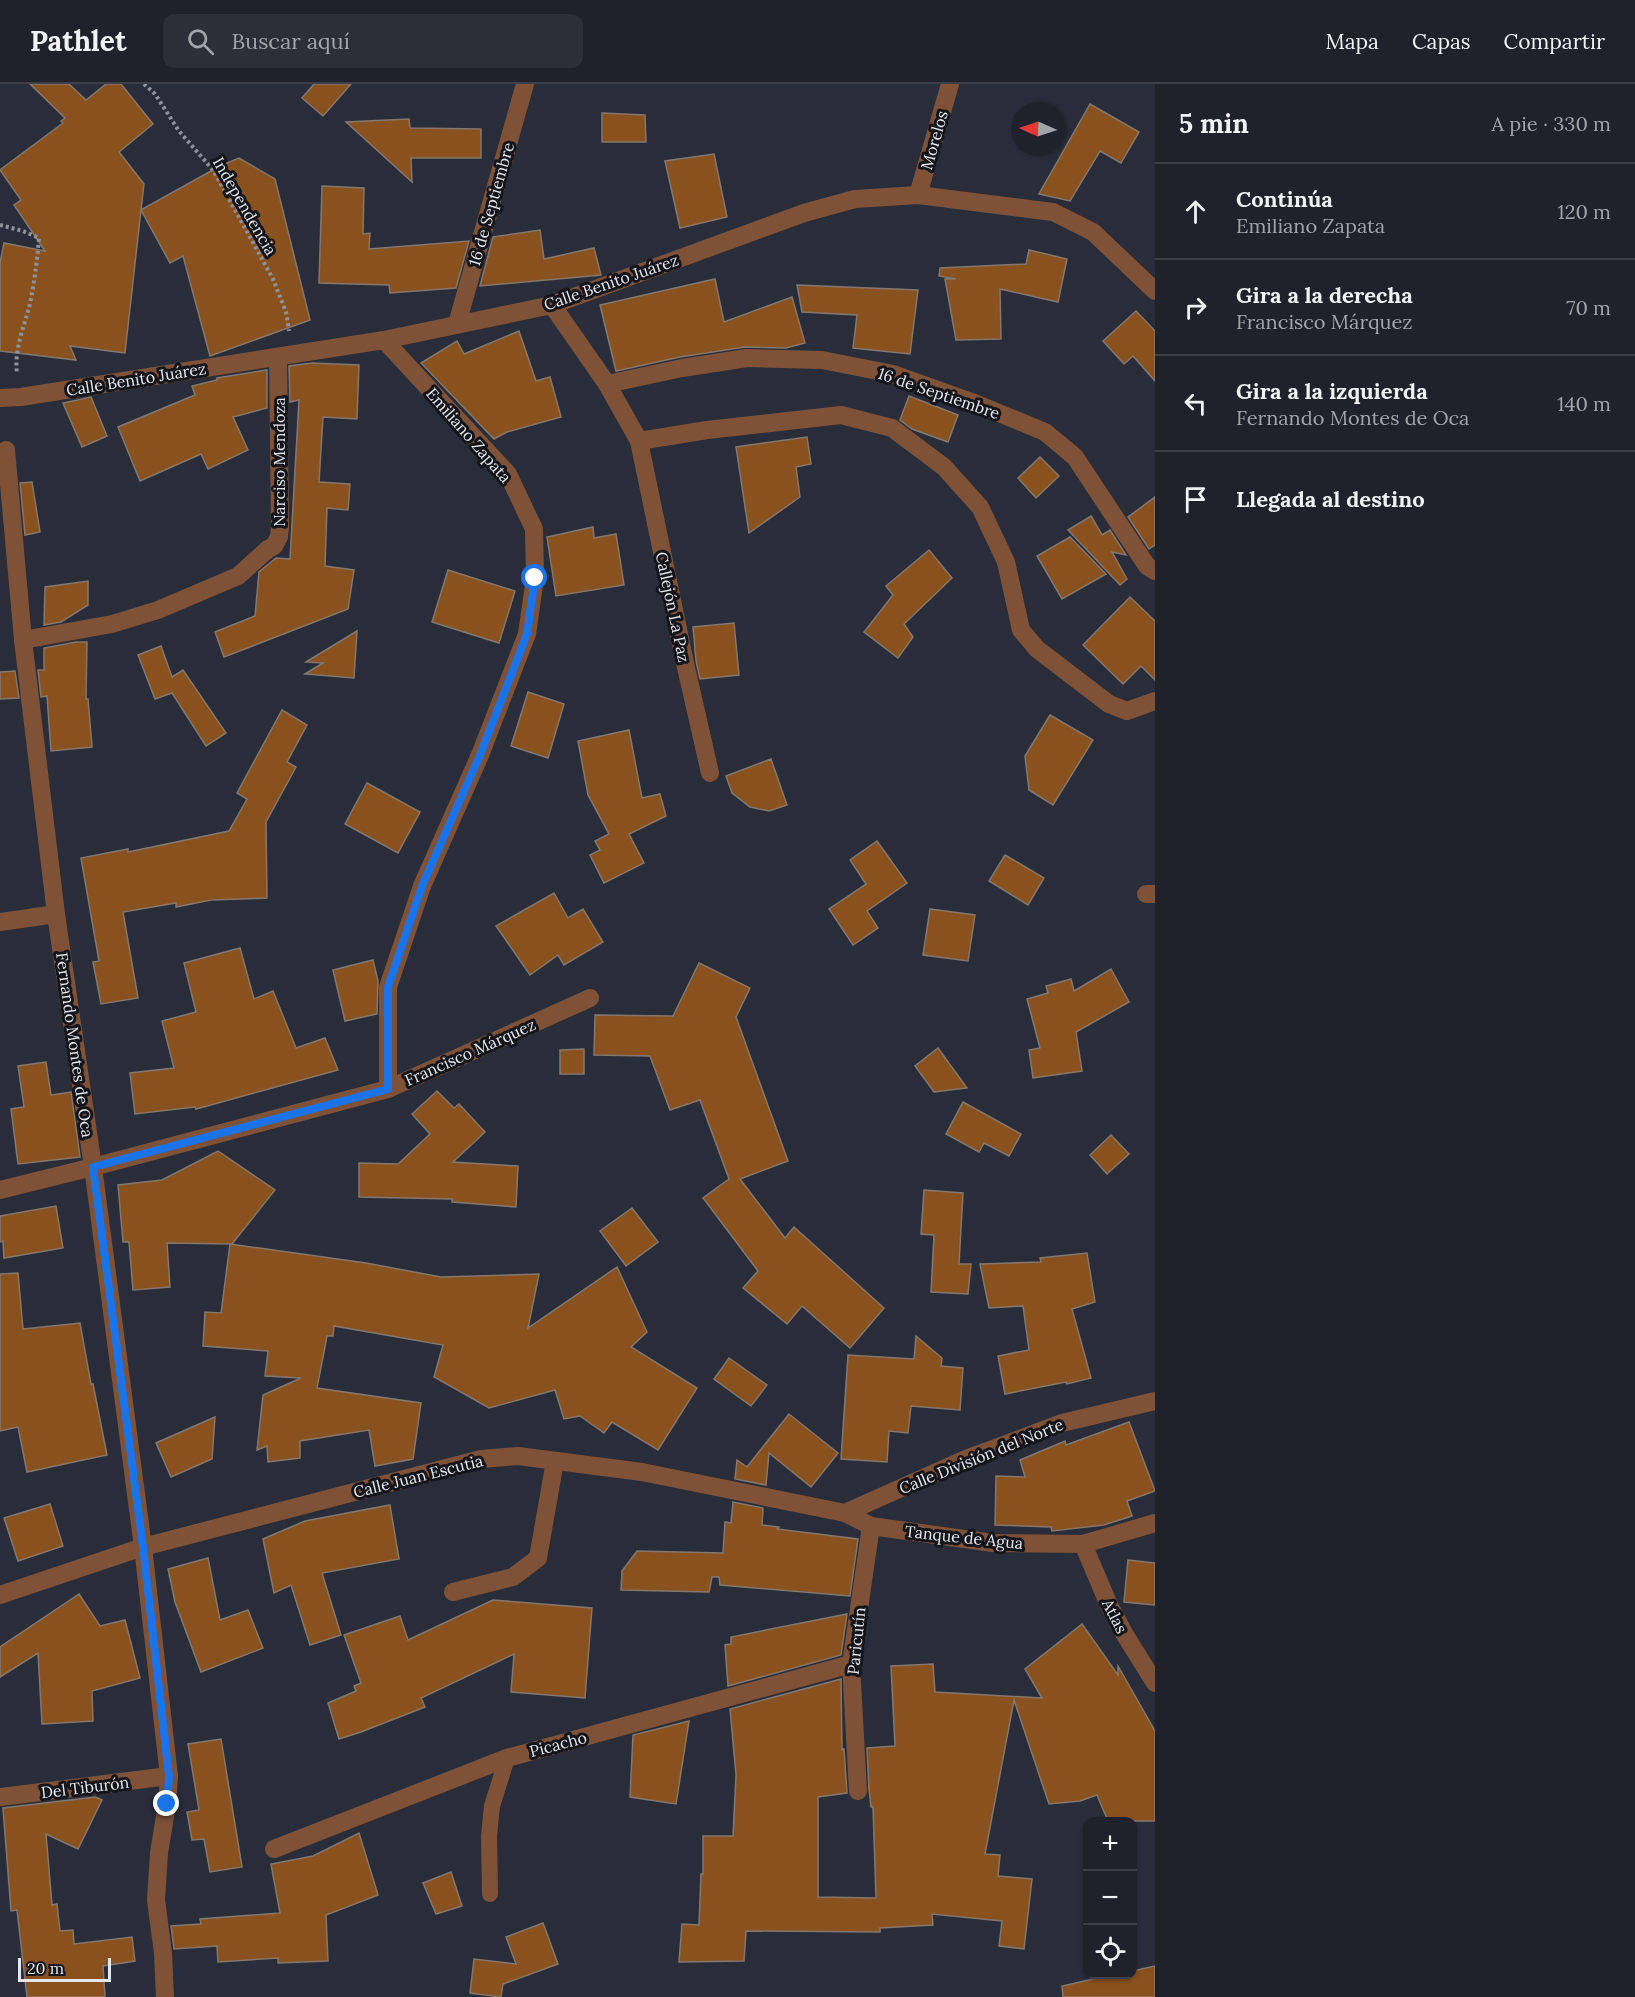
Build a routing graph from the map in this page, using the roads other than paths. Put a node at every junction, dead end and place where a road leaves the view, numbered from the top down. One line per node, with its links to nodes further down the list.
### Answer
1 (525, 84): 6 (street, 16 de Septiembre)
2 (950, 84): 3 (street, Morelos)
3 (918, 195): 4 (street, Calle Benito Juárez); 5 (street, Calle Benito Juárez)
4 (1155, 291)
5 (552, 305): 6 (street, Calle Benito Juárez); 9 (street)
6 (457, 324): 7 (street, Calle Benito Juárez)
7 (384, 340): 8 (street, Calle Benito Juárez); 20 (street, Emiliano Zapata)
8 (286, 356): 10 (street, Calle Benito Juárez); 14 (street, Narciso Mendoza)
9 (607, 384): 11 (street); 13 (street, 16 de Septiembre)
10 (0, 398)
11 (639, 441): 15 (street); 16 (street, Callejón La Paz)
12 (6, 450): 14 (street, Fernando Montes de Oca)
13 (1155, 571)
14 (23, 640): 17 (street, Fernando Montes de Oca)
15 (1155, 701)
16 (710, 773)
17 (56, 914): 18 (street); 21 (street, Fernando Montes de Oca)
18 (0, 922)
19 (590, 998): 20 (street, Francisco Márquez)
20 (388, 1089): 21 (street, Francisco Márquez)
21 (93, 1167): 22 (street, Francisco Márquez); 29 (street, Fernando Montes de Oca)
22 (0, 1190)
23 (1155, 1401): 25 (street, Calle División del Norte)
24 (555, 1461): 25 (street, Calle Juan Escutia); 29 (street, Calle Juan Escutia); 30 (street)
25 (845, 1513): 27 (street, Tanque de Agua)
26 (1155, 1523): 28 (street, Tanque de Agua)
27 (871, 1526): 28 (street, Tanque de Agua); 32 (street, Paricutín)
28 (1083, 1545): 33 (street, Atlas)
29 (143, 1547): 31 (street, Calle Juan Escutia); 35 (street, Fernando Montes de Oca)
30 (453, 1592)
31 (0, 1594)
32 (851, 1664): 34 (street, Picacho); 36 (street, Paricutín)
33 (1155, 1683)
34 (507, 1758): 38 (street, Picacho); 39 (lane)
35 (169, 1776): 37 (street, Del Tiburón); 40 (street, Fernando Montes de Oca)
36 (858, 1791)
37 (0, 1797)
38 (274, 1849)
39 (490, 1894)
40 (165, 1997)

